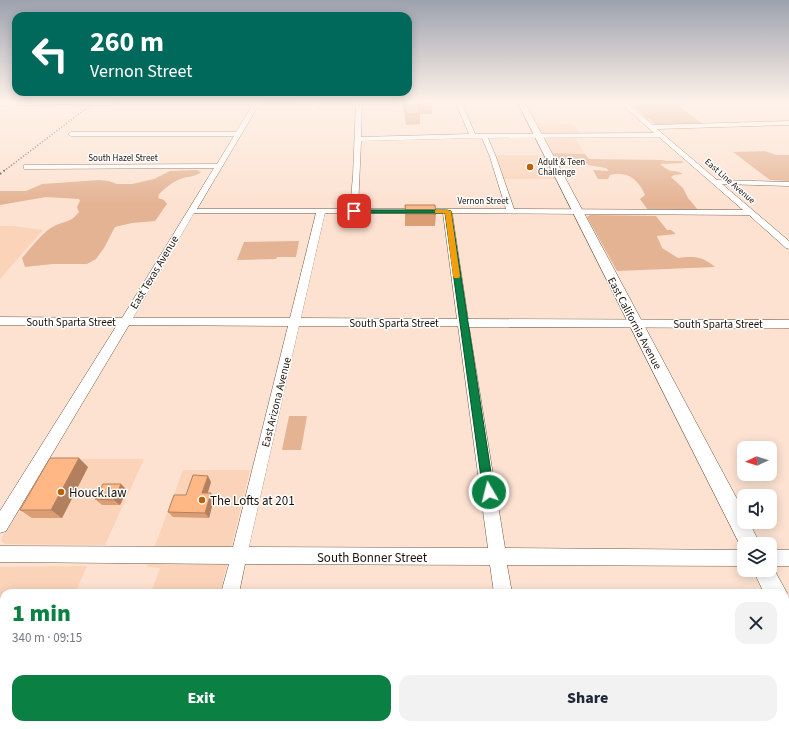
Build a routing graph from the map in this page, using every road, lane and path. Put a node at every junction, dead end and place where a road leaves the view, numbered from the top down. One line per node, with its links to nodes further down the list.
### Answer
1 (236, 135): 9 (street, East Texas Avenue)
2 (359, 135): 8 (street)
3 (538, 135): 7 (street)
4 (539, 135): 17 (main road, East California Avenue)
5 (660, 135): 11 (street, East Line Avenue)
6 (473, 136): 7 (street); 8 (street)
7 (484, 136): 18 (street)
8 (359, 139): 15 (street)
9 (218, 166): 10 (street, South Hazel Street); 13 (street, East Texas Avenue)
10 (27, 167)
11 (716, 182): 12 (street); 19 (street, East Line Avenue)
12 (789, 184)
13 (191, 211): 14 (street, Vernon Street); 22 (street, East Texas Avenue)
14 (321, 211): 15 (street, Vernon Street); 23 (street, East Arizona Avenue)
15 (354, 211): 16 (street, Vernon Street)
16 (447, 211): 18 (street, Vernon Street); 24 (street)
17 (577, 211): 18 (street, Vernon Street); 19 (street, Vernon Street); 25 (main road, East California Avenue)
18 (511, 212)
19 (752, 213): 20 (street, East Line Avenue)
20 (789, 246)
21 (0, 321): 22 (street, South Sparta Street)
22 (125, 322): 23 (street, South Sparta Street); 27 (street, East Texas Avenue)
23 (296, 322): 24 (street, South Sparta Street); 30 (street, East Arizona Avenue)
24 (464, 323): 25 (street, South Sparta Street); 31 (street)
25 (636, 324): 26 (street, South Sparta Street); 28 (main road, East California Avenue)
26 (789, 324)
27 (0, 525)
28 (746, 537)
29 (0, 554): 30 (street, South Bonner Street)
30 (239, 556): 31 (street, South Bonner Street); 36 (street, East Arizona Avenue)
31 (498, 558): 32 (street, South Bonner Street); 37 (street)
32 (737, 558)
33 (777, 558): 34 (street)
34 (789, 558)
35 (768, 577): 38 (main road)
36 (231, 589)
37 (502, 589)
38 (774, 589)

